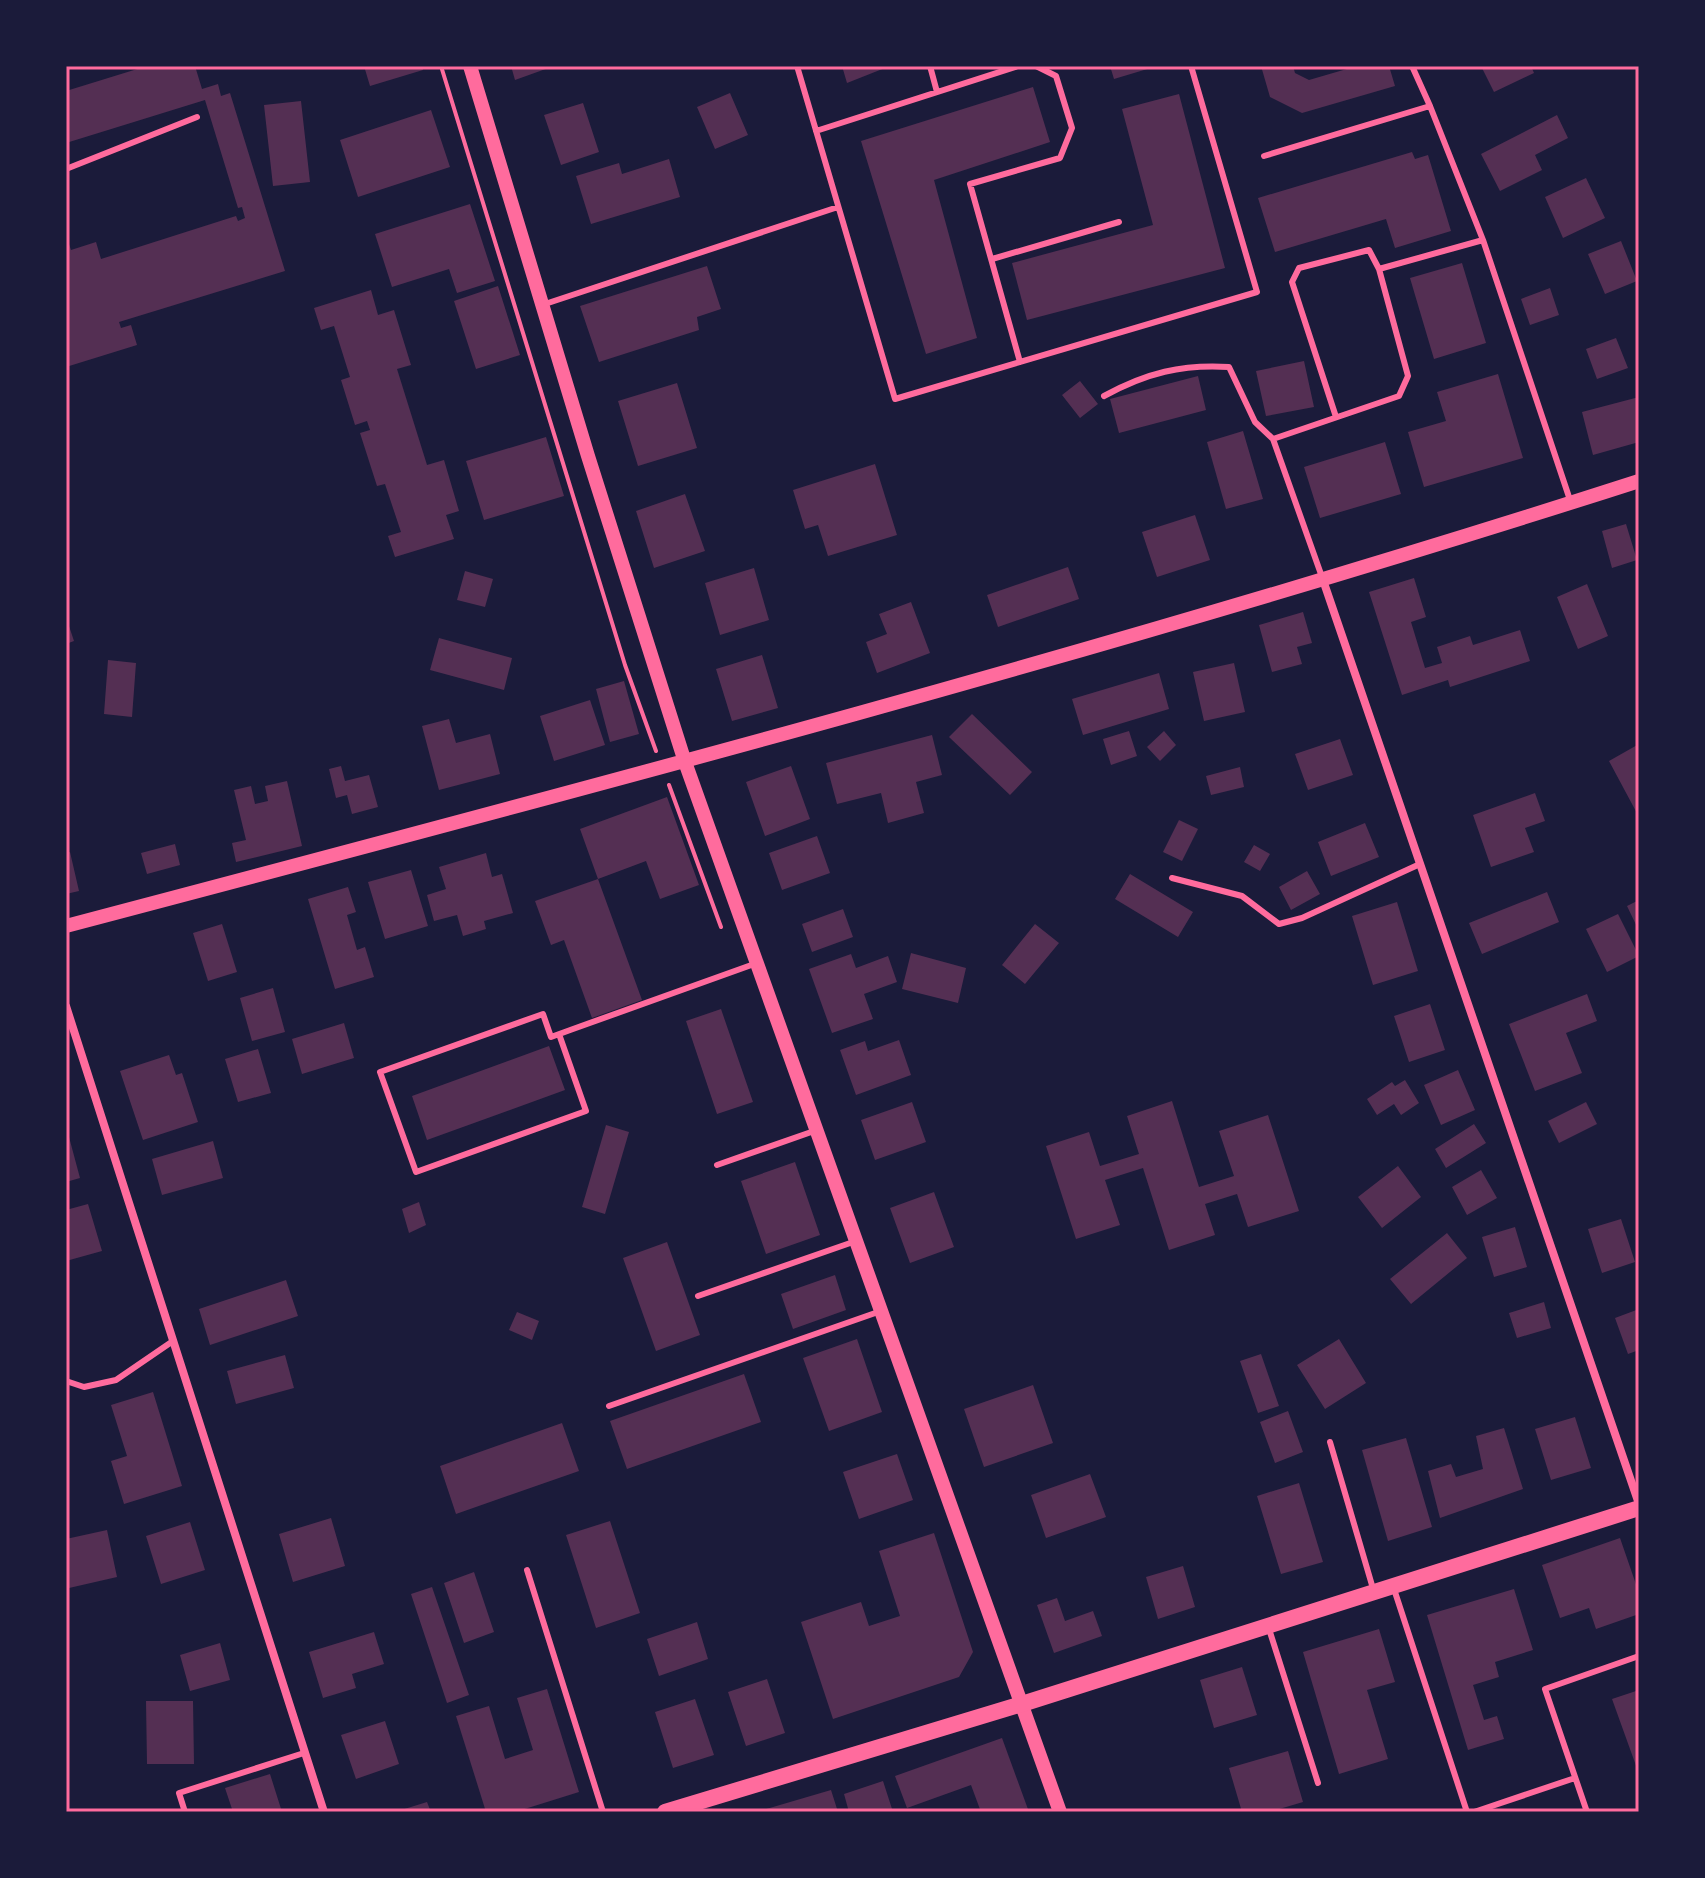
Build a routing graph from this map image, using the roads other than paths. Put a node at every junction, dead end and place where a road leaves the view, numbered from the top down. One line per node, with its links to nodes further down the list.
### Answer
1 (470, 66): 19 (street)
2 (797, 66): 11 (lane)
3 (930, 66): 8 (lane)
4 (1018, 66): 8 (lane)
5 (1036, 66): 17 (lane)
6 (1191, 66): 20 (lane)
7 (1412, 66): 9 (lane)
8 (937, 92): 11 (lane)
9 (1430, 106): 12 (lane); 16 (lane)
10 (197, 117): 13 (lane)
11 (816, 131): 14 (lane)
12 (1264, 156)
13 (66, 169)
14 (838, 207): 19 (lane); 20 (lane)
15 (1119, 222): 17 (lane)
16 (1483, 240): 18 (lane); 25 (lane)
17 (992, 259): 20 (lane)
18 (1379, 269): 22 (lane); 22 (lane)
19 (542, 305): 27 (street)
20 (1020, 362)
21 (1104, 396): 23 (lane)
22 (1336, 417): 23 (lane)
23 (1273, 439): 26 (lane)
24 (1639, 481): 25 (street)
25 (1571, 503): 26 (street)
26 (1323, 580): 27 (street); 28 (street)
27 (685, 762): 30 (street); 31 (street)
28 (1420, 864): 29 (lane); 43 (street)
29 (1172, 878)
30 (66, 926)
31 (757, 963): 33 (lane); 34 (street)
32 (66, 1006): 39 (street)
33 (559, 1034): 33 (lane)
34 (817, 1130): 35 (lane); 36 (street)
35 (717, 1165)
36 (856, 1241): 37 (lane); 38 (street)
37 (698, 1296)
38 (881, 1311): 41 (lane); 49 (street)
39 (173, 1341): 40 (lane); 50 (street)
40 (66, 1381)
41 (609, 1406)
42 (1330, 1442): 46 (lane)
43 (1639, 1506): 45 (main road)
44 (527, 1570): 55 (lane)
45 (1393, 1586): 46 (main road); 58 (lane)
46 (1374, 1592): 47 (main road)
47 (1268, 1625): 49 (main road); 52 (lane)
48 (1639, 1656): 51 (lane)
49 (1022, 1704): 56 (main road); 57 (street)
50 (304, 1753): 53 (lane); 54 (street)
51 (1575, 1778): 59 (lane); 60 (lane)
52 (1318, 1783)
53 (185, 1812)
54 (324, 1812)
55 (603, 1812)
56 (665, 1812)
57 (1060, 1812)
58 (1467, 1812)
59 (1474, 1812)
60 (1587, 1812)

